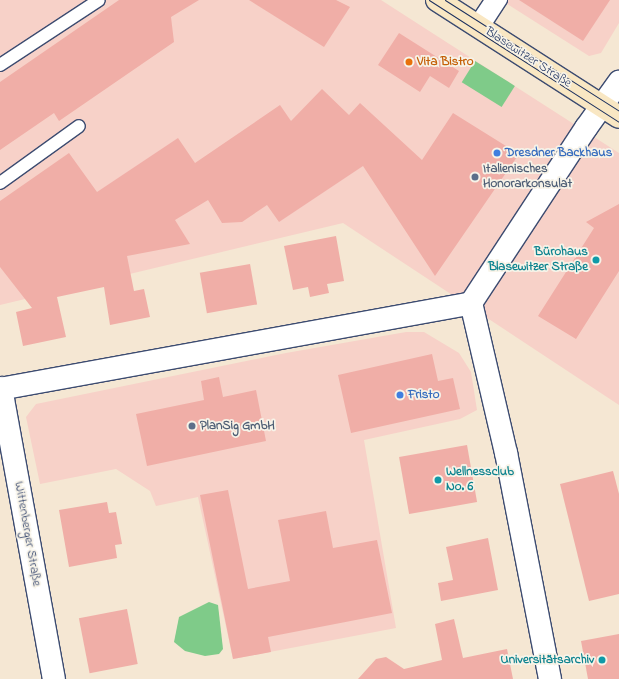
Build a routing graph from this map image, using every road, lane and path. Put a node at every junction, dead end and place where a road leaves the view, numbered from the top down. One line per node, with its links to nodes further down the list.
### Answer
1 (99, 0): 6 (lane)
2 (437, 0): 5 (street, Blasewitzer Straße)
3 (490, 0): 5 (lane)
4 (501, 0): 5 (lane)
5 (479, 27): 8 (street, Blasewitzer Straße)
6 (0, 65)
7 (619, 82): 8 (street)
8 (610, 111): 11 (street)
9 (79, 126): 10 (lane)
10 (0, 183)
11 (471, 303): 12 (street); 14 (street)
12 (0, 388): 13 (street, Wittenberger Straße)
13 (54, 679)
14 (550, 679)

